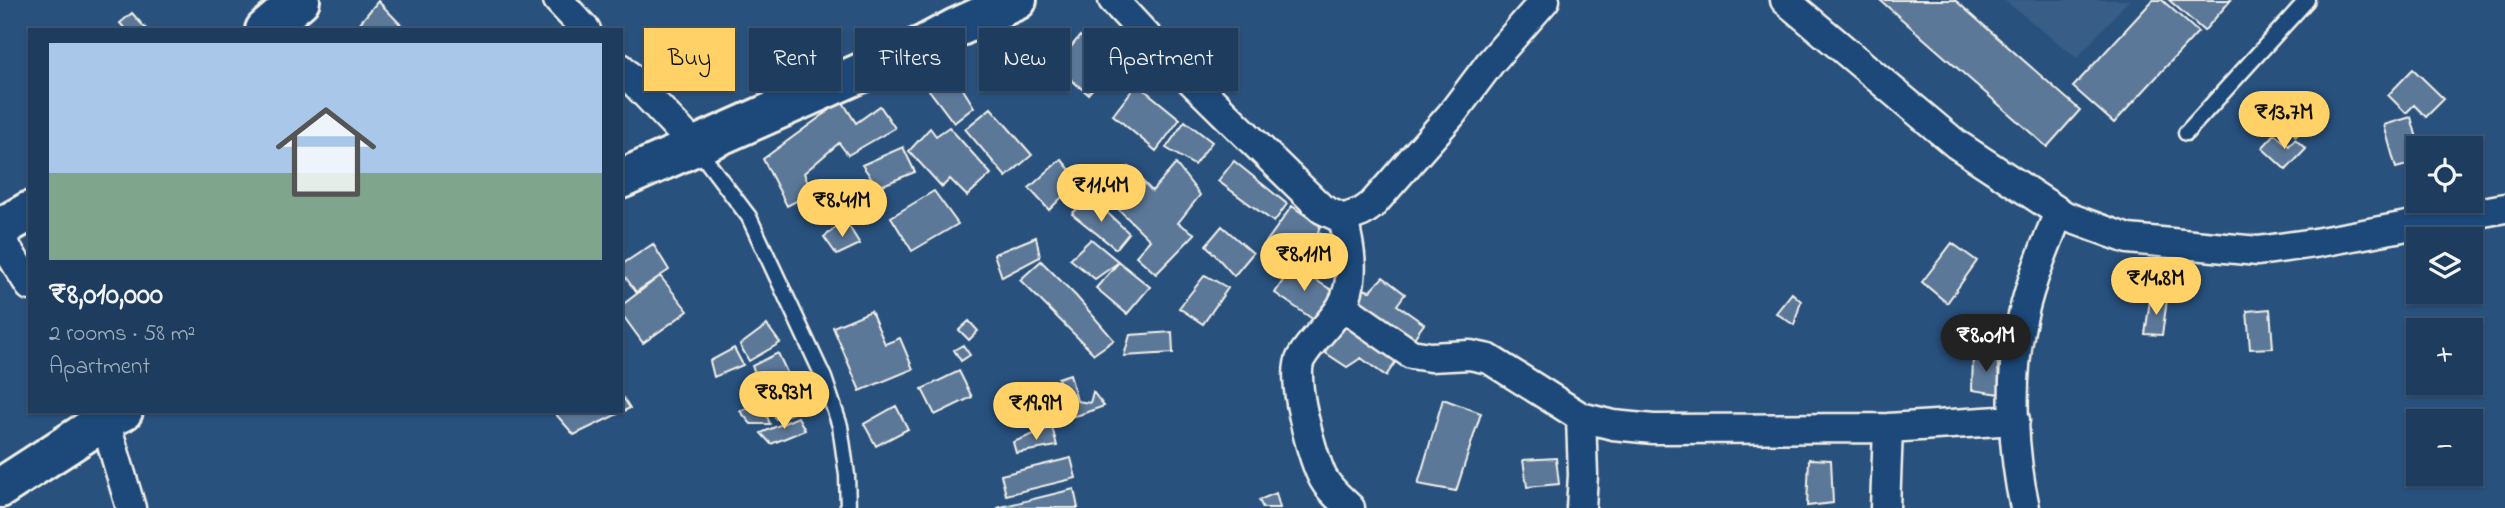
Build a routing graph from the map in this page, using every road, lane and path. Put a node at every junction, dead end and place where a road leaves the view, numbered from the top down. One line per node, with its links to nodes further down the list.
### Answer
1 (300, 0): 8 (street)
2 (558, 0): 9 (street)
3 (1017, 0): 12 (street)
4 (1113, 0): 17 (street)
5 (1545, 0): 17 (street)
6 (1785, 0): 16 (street)
7 (2308, 0): 11 (lane)
8 (267, 28)
9 (584, 28)
10 (623, 70): 12 (street)
11 (2186, 133)
12 (695, 146): 13 (street); 28 (lane)
13 (623, 178)
14 (2505, 208): 16 (street)
15 (28, 212): 18 (street)
16 (2059, 212): 24 (street)
17 (1343, 219): 21 (street)
18 (0, 228)
19 (0, 237): 20 (street)
20 (28, 283)
21 (1342, 306): 23 (street); 29 (street)
22 (110, 414): 26 (street); 27 (street)
23 (1581, 417): 25 (street); 30 (street)
24 (2015, 420): 25 (street); 32 (street)
25 (1888, 428): 31 (street)
26 (0, 488)
27 (131, 508)
28 (848, 508)
29 (1350, 508)
30 (1581, 508)
31 (1885, 508)
32 (2025, 508)

